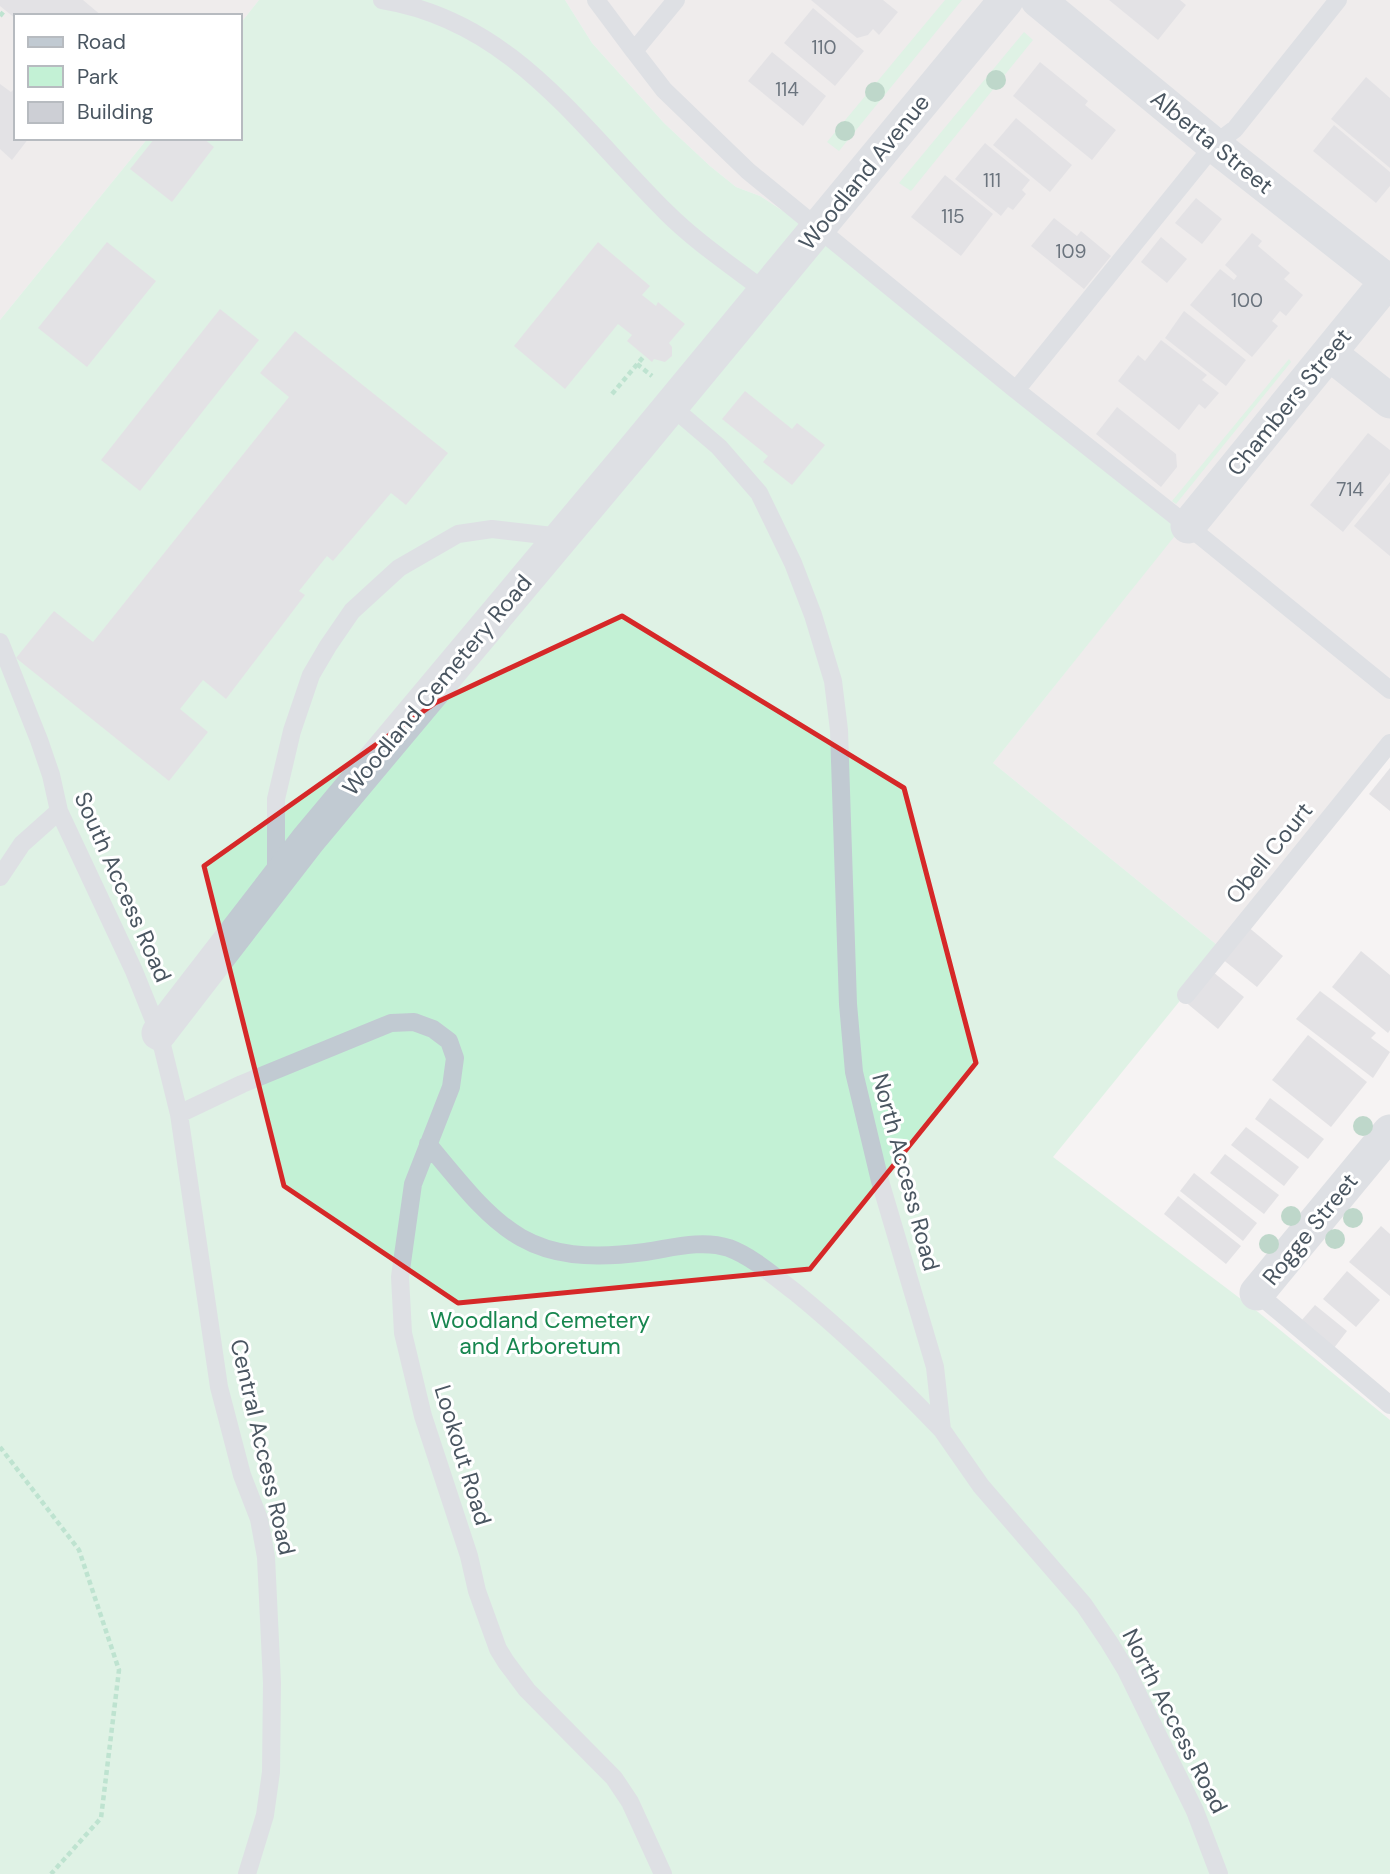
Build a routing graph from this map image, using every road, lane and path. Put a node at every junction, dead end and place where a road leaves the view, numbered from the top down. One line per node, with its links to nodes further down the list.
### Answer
1 (382, 0): 13 (lane)
2 (596, 0): 9 (lane)
3 (677, 0): 9 (lane)
4 (1006, 0): 11 (street, Woodland Avenue)
5 (1038, 0): 10 (street, Alberta Street)
6 (1338, 0): 10 (lane)
7 (5, 10): 8 (path)
8 (0, 16)
9 (634, 51): 11 (lane)
10 (1214, 145): 12 (street, Alberta Street); 18 (lane)
11 (818, 229): 13 (street, Woodland Avenue); 18 (lane)
12 (1389, 280): 15 (street, Chambers Street)
13 (766, 292): 14 (street, Woodland Avenue)
14 (723, 343): 19 (street, Woodland Cemetery Road)
15 (1329, 353): 21 (street); 22 (street, Chambers Street)
16 (645, 355): 17 (path)
17 (637, 364): 19 (path); 20 (path)
18 (1016, 390): 22 (lane)
19 (665, 393): 23 (street, Woodland Cemetery Road); 37 (lane, North Access Road)
20 (612, 394)
21 (1390, 401)
22 (1188, 526): 25 (lane)
23 (561, 537): 29 (street, Woodland Cemetery Road); 29 (lane)
24 (0, 642): 27 (lane, South Access Road)
25 (1390, 690)
26 (1390, 743): 30 (lane, Obell Court)
27 (59, 811): 28 (lane); 31 (lane, South Access Road)
28 (0, 877)
29 (276, 880): 31 (street, Woodland Cemetery Road)
30 (1186, 995)
31 (159, 1033): 32 (lane, Central Access Road)
32 (179, 1114): 34 (lane, Lookout Road); 40 (lane, Central Access Road)
33 (1390, 1132): 35 (street, Rogge Street)
34 (428, 1144): 37 (lane); 41 (lane, Lookout Road)
35 (1257, 1293): 36 (lane)
36 (1390, 1405)
37 (942, 1430): 42 (lane, North Access Road)
38 (0, 1447): 39 (path)
39 (51, 1874)
40 (247, 1874)
41 (663, 1874)
42 (1219, 1874)

